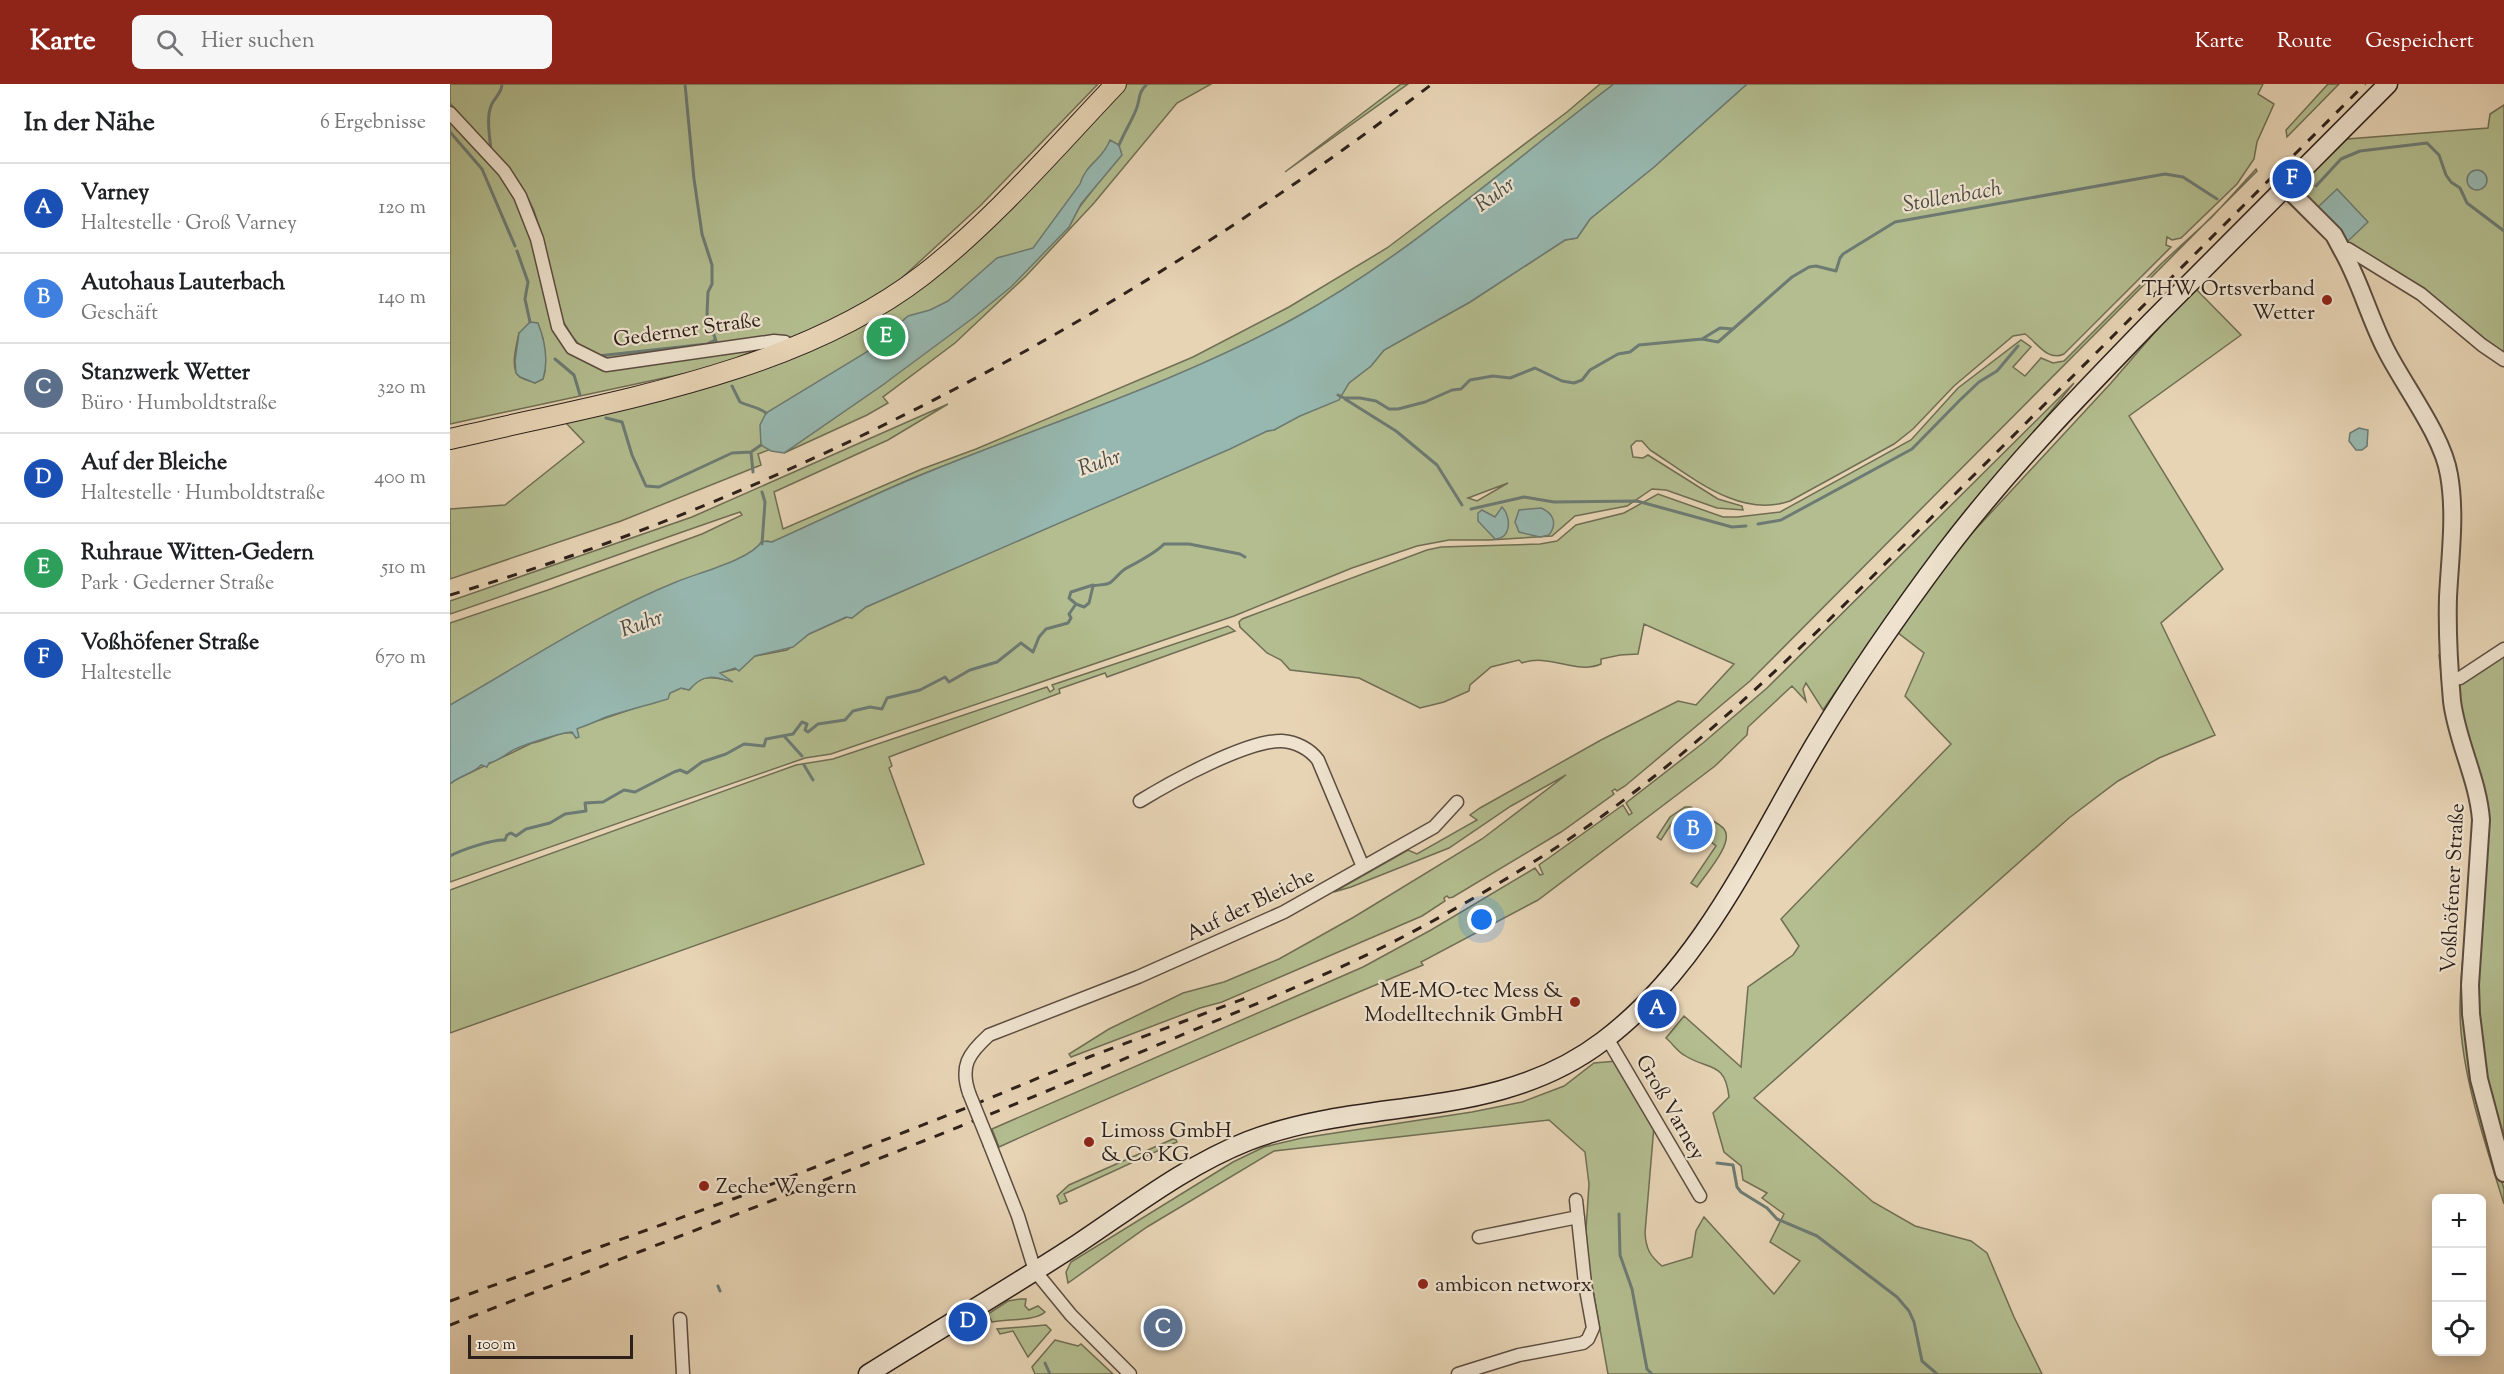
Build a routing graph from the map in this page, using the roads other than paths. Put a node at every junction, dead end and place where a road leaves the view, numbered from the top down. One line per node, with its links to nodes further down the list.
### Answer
1 (1116, 84): 6 (main road, Gederner Straße)
2 (2388, 84): 4 (main road)
3 (450, 113): 6 (street, Gederner Straße)
4 (2285, 186): 5 (street, Voßhöfener Straße); 14 (main road)
5 (2342, 250): 7 (street); 10 (street, Voßhöfener Straße)
6 (793, 348): 8 (main road, Gederner Straße)
7 (2504, 360)
8 (450, 439)
9 (2504, 650): 10 (street)
10 (2451, 679): 15 (street, Voßhöfener Straße)
11 (1140, 801): 13 (street)
12 (1457, 802): 13 (street, Auf der Bleiche)
13 (1363, 867): 20 (street, Auf der Bleiche, bridge)
14 (1608, 1038): 16 (street, Groß Varney); 20 (main road)
15 (2504, 1173)
16 (1700, 1196)
17 (1576, 1200): 18 (street)
18 (1578, 1217): 19 (street); 25 (street)
19 (1479, 1237)
20 (1035, 1271): 23 (main road); 24 (street)
21 (680, 1319): 22 (street)
22 (683, 1374)
23 (868, 1374)
24 (1130, 1374)
25 (1458, 1374)

